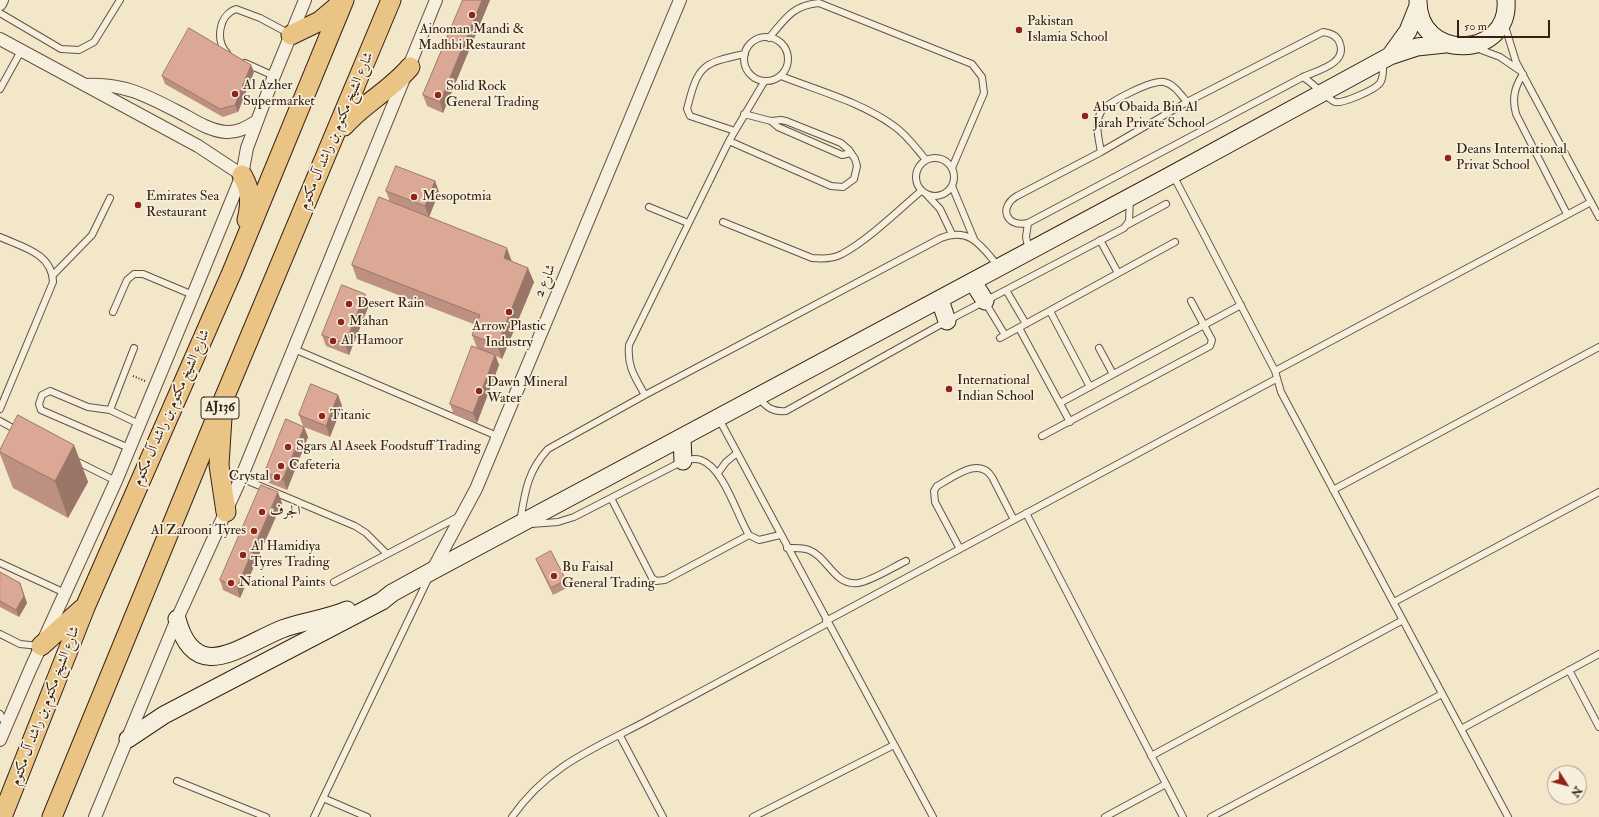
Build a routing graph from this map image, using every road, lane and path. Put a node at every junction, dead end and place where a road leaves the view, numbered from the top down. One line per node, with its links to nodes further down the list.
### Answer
1 (2, 0): 9 (street)
2 (120, 0): 11 (lane)
3 (306, 0): 12 (street)
4 (344, 0): 12 (main road); 63 (main road, شارع الشيخ مكتوم بن راشد آل مكتوم)
5 (391, 0): 36 (main road, شارع الشيخ مكتوم بن راشد آل مكتوم / AJ136)
6 (436, 0): 22 (street)
7 (680, 0): 101 (street, شارع 2)
8 (1418, 3): 15 (street); 20 (street)
9 (0, 4)
10 (1507, 7): 16 (street); 23 (lane)
11 (0, 14)
12 (291, 35): 19 (lane); 24 (street)
13 (769, 38): 18 (lane); 25 (lane); 41 (lane)
14 (1, 43): 17 (street)
15 (1445, 44): 16 (street); 20 (street)
16 (1469, 46): 23 (lane)
17 (21, 51): 28 (street); 29 (lane)
18 (745, 54): 27 (lane); 35 (lane)
19 (233, 58)
20 (1386, 58): 30 (street)
21 (240, 61): 24 (lane)
22 (410, 67): 36 (main road); 83 (street)
23 (1523, 74): 48 (lane); 51 (lane)
24 (274, 76): 33 (street)
25 (781, 76): 27 (lane); 40 (lane)
26 (1303, 77): 30 (lane); 31 (lane); 55 (lane)
27 (764, 82): 32 (lane)
28 (84, 85): 33 (street); 43 (street)
29 (0, 89)
30 (1324, 93): 42 (street)
31 (1187, 102): 38 (lane); 38 (lane)
32 (744, 114): 34 (lane); 35 (lane)
33 (257, 121): 43 (street)
34 (771, 121): 39 (lane); 39 (lane)
35 (735, 131): 37 (lane)
36 (336, 134): 90 (main road, شارع الشيخ مكتوم بن راشد آل مكتوم / AJ136)
37 (729, 141): 39 (lane); 54 (lane)
38 (1101, 152): 55 (lane)
39 (851, 153)
40 (926, 160): 41 (lane); 45 (lane)
41 (952, 168): 44 (lane)
42 (1173, 174): 46 (street); 73 (lane)
43 (242, 175): 63 (main road); 69 (street)
44 (952, 186): 45 (lane); 59 (lane)
45 (923, 192): 53 (lane); 57 (lane)
46 (1130, 197): 56 (lane); 62 (street)
47 (110, 198): 66 (lane)
48 (1591, 202): 51 (lane); 52 (lane)
49 (1166, 204): 56 (lane)
50 (649, 207): 54 (lane)
51 (1567, 214): 84 (lane)
52 (1599, 217)
53 (723, 222)
54 (688, 223): 91 (lane)
55 (1028, 223): 62 (lane)
56 (1127, 225): 60 (lane)
57 (952, 234): 59 (lane); 91 (lane)
58 (0, 236): 66 (lane)
59 (974, 239): 64 (lane)
60 (1100, 240): 65 (lane); 68 (lane)
61 (1175, 242): 65 (lane)
62 (1028, 251): 64 (street)
63 (240, 254): 131 (main road, شارع الشيخ مكتوم بن راشد آل مكتوم)
64 (999, 267): 67 (street)
65 (1118, 273): 74 (lane)
66 (53, 275): 94 (lane)
67 (973, 282): 70 (street); 71 (street)
68 (1006, 290): 71 (lane); 77 (lane)
69 (193, 295): 75 (lane); 88 (street)
70 (940, 300): 76 (street); 92 (street)
71 (985, 301): 76 (lane); 79 (lane)
72 (1191, 301): 78 (lane)
73 (1241, 305): 78 (lane); 84 (lane)
74 (1050, 311): 77 (lane); 89 (lane)
75 (113, 312)
76 (947, 321): 92 (lane)
77 (1026, 324): 79 (lane)
78 (1204, 325): 86 (lane); 98 (lane)
79 (1019, 328): 93 (lane)
80 (1599, 347): 111 (lane)
81 (134, 348): 85 (lane)
82 (1099, 348): 86 (lane)
83 (294, 349): 101 (lane); 109 (street)
84 (1275, 370): 87 (lane)
85 (124, 372): 88 (path); 95 (lane)
86 (1113, 374): 89 (lane)
87 (1276, 379): 111 (lane); 116 (lane)
88 (156, 384): 99 (street)
89 (1090, 386): 93 (lane)
90 (225, 396): 114 (main road); 153 (main road, شارع الشيخ مكتوم بن راشد آل مكتوم / AJ136)
91 (645, 396): 118 (lane)
92 (757, 396): 96 (street)
93 (1060, 403): 98 (lane)
94 (0, 409)
95 (110, 410): 99 (lane); 104 (lane)
96 (718, 417): 103 (street); 105 (lane)
97 (0, 421): 100 (lane)
98 (1070, 422): 102 (lane)
99 (139, 424): 104 (street)
100 (27, 436)
101 (498, 436): 115 (street, شارع 2)
102 (1042, 436)
103 (682, 437): 107 (street); 118 (street)
104 (129, 448): 110 (street)
105 (737, 453): 108 (lane); 120 (lane)
106 (68, 456): 110 (lane)
107 (683, 461): 108 (lane); 113 (lane)
108 (718, 473): 119 (lane)
109 (241, 478): 114 (street); 123 (lane)
110 (116, 481): 128 (street)
111 (1333, 490): 130 (lane)
112 (1599, 492): 130 (lane)
113 (611, 498): 118 (lane); 119 (lane)
114 (226, 512): 132 (street)
115 (463, 514): 123 (lane); 126 (street, شارع 2)
116 (1026, 514): 117 (lane); 148 (lane)
117 (1014, 520): 122 (lane); 122 (lane)
118 (519, 524): 126 (street)
119 (749, 535): 120 (lane)
120 (780, 535): 121 (lane)
121 (787, 548): 124 (lane); 134 (lane)
122 (960, 549): 134 (lane)
123 (387, 554): 127 (lane)
124 (906, 560)
125 (0, 563): 128 (lane)
126 (432, 571): 129 (street); 151 (lane)
127 (334, 582)
128 (65, 593): 136 (street)
129 (392, 593): 132 (street); 145 (street)
130 (1394, 602): 133 (lane)
131 (86, 605): 136 (main road); 152 (main road, شارع الشيخ مكتوم بن راشد آل مكتوم)
132 (177, 619): 145 (street)
133 (1403, 620): 139 (lane); 148 (lane)
134 (827, 622): 144 (lane); 147 (lane)
135 (0, 634): 136 (lane)
136 (41, 646): 141 (street)
137 (1599, 654): 138 (lane)
138 (1569, 670): 142 (lane); 143 (lane)
139 (1442, 694): 143 (lane); 164 (lane)
140 (0, 714): 141 (lane)
141 (6, 725): 146 (street)
142 (1599, 727)
143 (1461, 729): 165 (lane)
144 (620, 736): 158 (lane); 159 (lane)
145 (128, 739): 154 (street)
146 (0, 740)
147 (894, 745): 160 (lane); 161 (lane)
148 (1151, 756): 150 (lane)
149 (177, 781): 155 (lane)
150 (1166, 784): 162 (lane); 163 (lane)
151 (323, 798): 156 (lane); 157 (lane)
152 (2, 817)
153 (52, 817)
154 (95, 817)
155 (266, 817)
156 (314, 817)
157 (367, 817)
158 (512, 817)
159 (663, 817)
160 (753, 817)
161 (933, 817)
162 (1105, 817)
163 (1183, 817)
164 (1211, 817)
165 (1508, 817)

